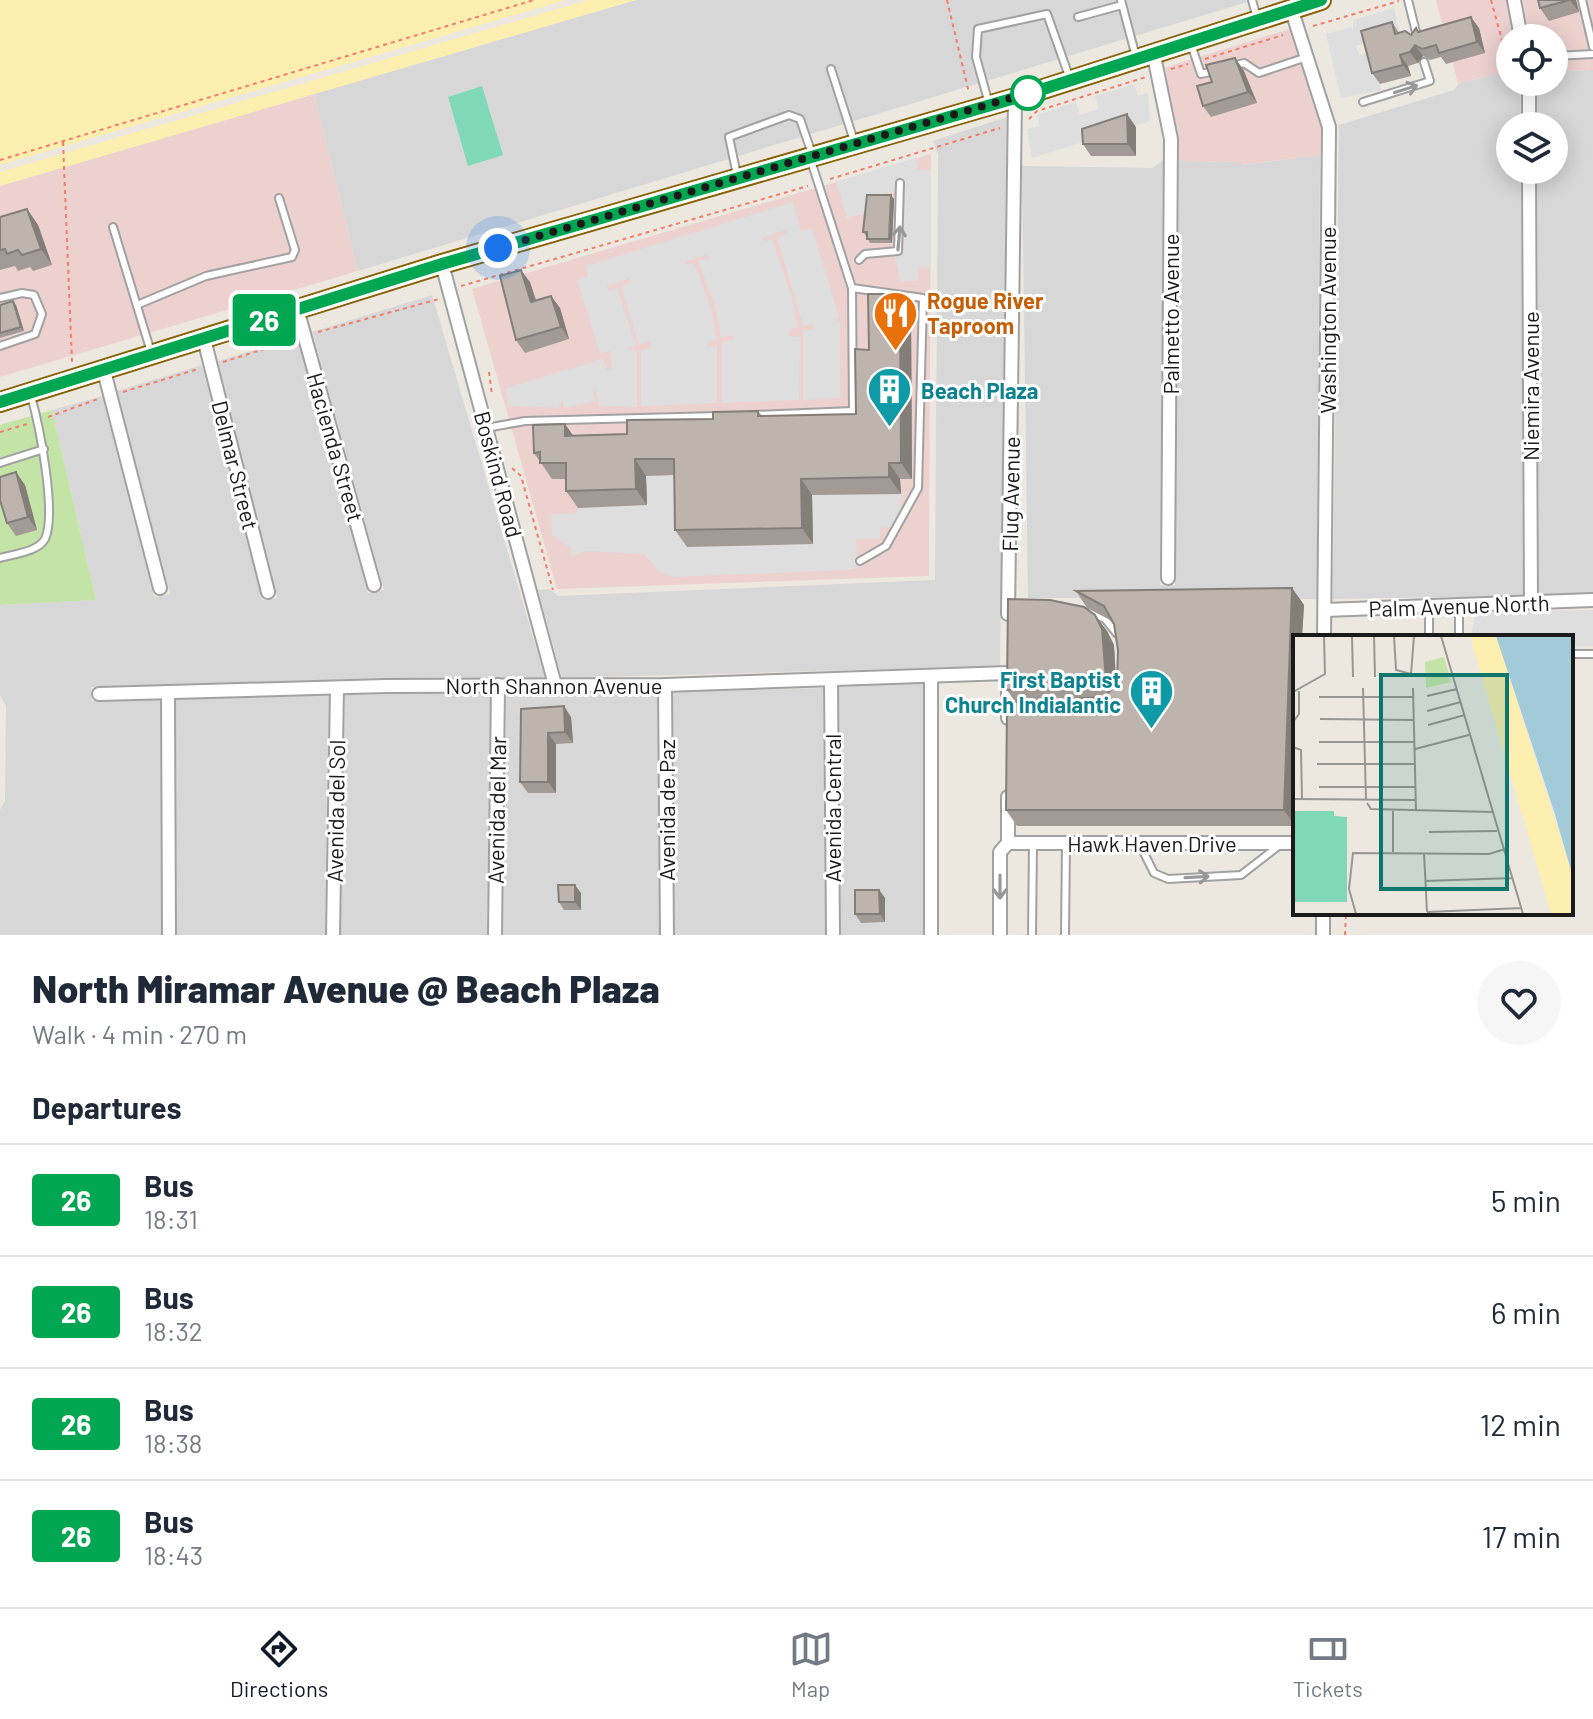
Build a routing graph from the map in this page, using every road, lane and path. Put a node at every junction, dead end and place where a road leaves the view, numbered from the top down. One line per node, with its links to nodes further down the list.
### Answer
1 (534, 0): 31 (path)
2 (947, 0): 29 (path)
3 (1321, 0): 9 (main road)
4 (1406, 0): 14 (path); 16 (lane)
5 (1491, 0): 12 (path)
6 (1514, 0): 13 (street)
7 (1582, 0): 17 (lane)
8 (1122, 2): 11 (lane); 18 (lane)
9 (1291, 8): 10 (main road); 14 (street, Washington Avenue)
10 (1255, 9): 15 (main road)
11 (1078, 17)
12 (1498, 24)
13 (1518, 24)
14 (1298, 31): 21 (street, Washington Avenue); 22 (path)
15 (1190, 40): 18 (main road); 22 (lane)
16 (1418, 40)
17 (1593, 47)
18 (1144, 54): 25 (street, Palmetto Avenue); 26 (main road)
19 (1593, 54): 20 (lane)
20 (1568, 55)
21 (1307, 57): 22 (lane); 78 (street, Washington Avenue)
22 (1197, 62): 25 (path)
23 (1424, 62): 28 (lane, one-way to 23)
24 (831, 69): 32 (lane)
25 (1157, 73): 30 (path); 69 (street, Palmetto Avenue)
26 (1070, 79): 27 (main road); 29 (lane)
27 (1015, 98): 29 (main road); 30 (street, Flug Avenue)
28 (1363, 102)
29 (981, 108): 32 (main road)
30 (1015, 123): 36 (path); 80 (street, Flug Avenue)
31 (63, 142): 34 (path); 55 (path)
32 (855, 144): 33 (main road)
33 (811, 157): 35 (main road); 35 (lane); 36 (lane)
34 (0, 160)
35 (738, 178): 42 (main road)
36 (818, 183): 43 (lane); 44 (path)
37 (900, 183): 41 (lane, one-way to 37)
38 (1529, 184): 75 (street, Niemira Avenue)
39 (279, 198): 46 (lane)
40 (113, 227): 46 (lane)
41 (859, 260)
42 (442, 264): 44 (street, Boskind Road); 47 (main road)
43 (852, 288): 59 (lane); 68 (lane)
44 (449, 290): 48 (path); 62 (street, Boskind Road)
45 (0, 298): 50 (lane)
46 (137, 305): 51 (lane)
47 (297, 309): 48 (street, Hacienda Street); 49 (main road)
48 (305, 336): 52 (path); 70 (street, Hacienda Street)
49 (204, 339): 51 (main road); 52 (street, Delmar Street)
50 (0, 346)
51 (152, 355): 53 (main road)
52 (210, 365): 57 (path); 73 (street, Delmar Street)
53 (104, 371): 55 (main road); 57 (street)
54 (489, 372): 62 (path)
55 (72, 380): 56 (main road)
56 (30, 393): 58 (main road); 61 (lane)
57 (110, 396): 61 (path); 71 (street)
58 (0, 402)
59 (741, 415)
60 (728, 416): 62 (lane)
61 (38, 421): 63 (path); 64 (lane)
62 (490, 427): 88 (street, Boskind Road)
63 (0, 432)
64 (44, 449): 65 (lane); 67 (lane)
65 (0, 463)
66 (507, 465): 72 (path)
67 (0, 558)
68 (860, 561)
69 (1168, 578)
70 (374, 585)
71 (160, 588)
72 (553, 590)
73 (268, 592)
74 (1593, 600): 75 (street, Palm Avenue North)
75 (1531, 602): 76 (street, Palm Avenue North)
76 (1459, 605): 77 (street, Palm Avenue North); 83 (lane)
77 (1429, 606): 78 (street, Palm Avenue North); 82 (lane)
78 (1325, 610): 81 (street, Washington Avenue)
79 (1076, 612): 84 (lane)
80 (1008, 635)
81 (1324, 635)
82 (1429, 635)
83 (1459, 635)
84 (1118, 642)
85 (931, 676): 86 (street, North Shannon Avenue); 94 (street, North Shannon Avenue); 108 (street)
86 (831, 680): 89 (street, North Shannon Avenue); 107 (street, Avenida Central)
87 (498, 685): 88 (street, North Shannon Avenue); 90 (street, North Shannon Avenue); 105 (street, Avenida del Mar)
88 (555, 685): 89 (street, North Shannon Avenue)
89 (665, 685): 106 (street, Avenida de Paz)
90 (337, 688): 91 (street, North Shannon Avenue); 104 (street, Avenida del Sol)
91 (168, 692): 92 (street, North Shannon Avenue); 103 (street)
92 (99, 694)
93 (1024, 712): 94 (lane)
94 (1008, 713): 95 (street)
95 (1008, 727)
96 (1008, 784): 97 (street)
97 (1008, 843): 98 (street, Hawk Haven Drive); 109 (street, one-way to 109)
98 (1033, 843): 99 (street, Hawk Haven Drive); 110 (lane)
99 (1066, 843): 100 (street, Hawk Haven Drive); 111 (lane)
100 (1139, 843): 101 (street, Hawk Haven Drive); 101 (lane, one-way to 101)
101 (1288, 843)
102 (1346, 915): 112 (path)
103 (169, 935)
104 (333, 935)
105 (495, 935)
106 (667, 935)
107 (833, 935)
108 (931, 935)
109 (1000, 935)
110 (1032, 935)
111 (1065, 935)
112 (1345, 935)

